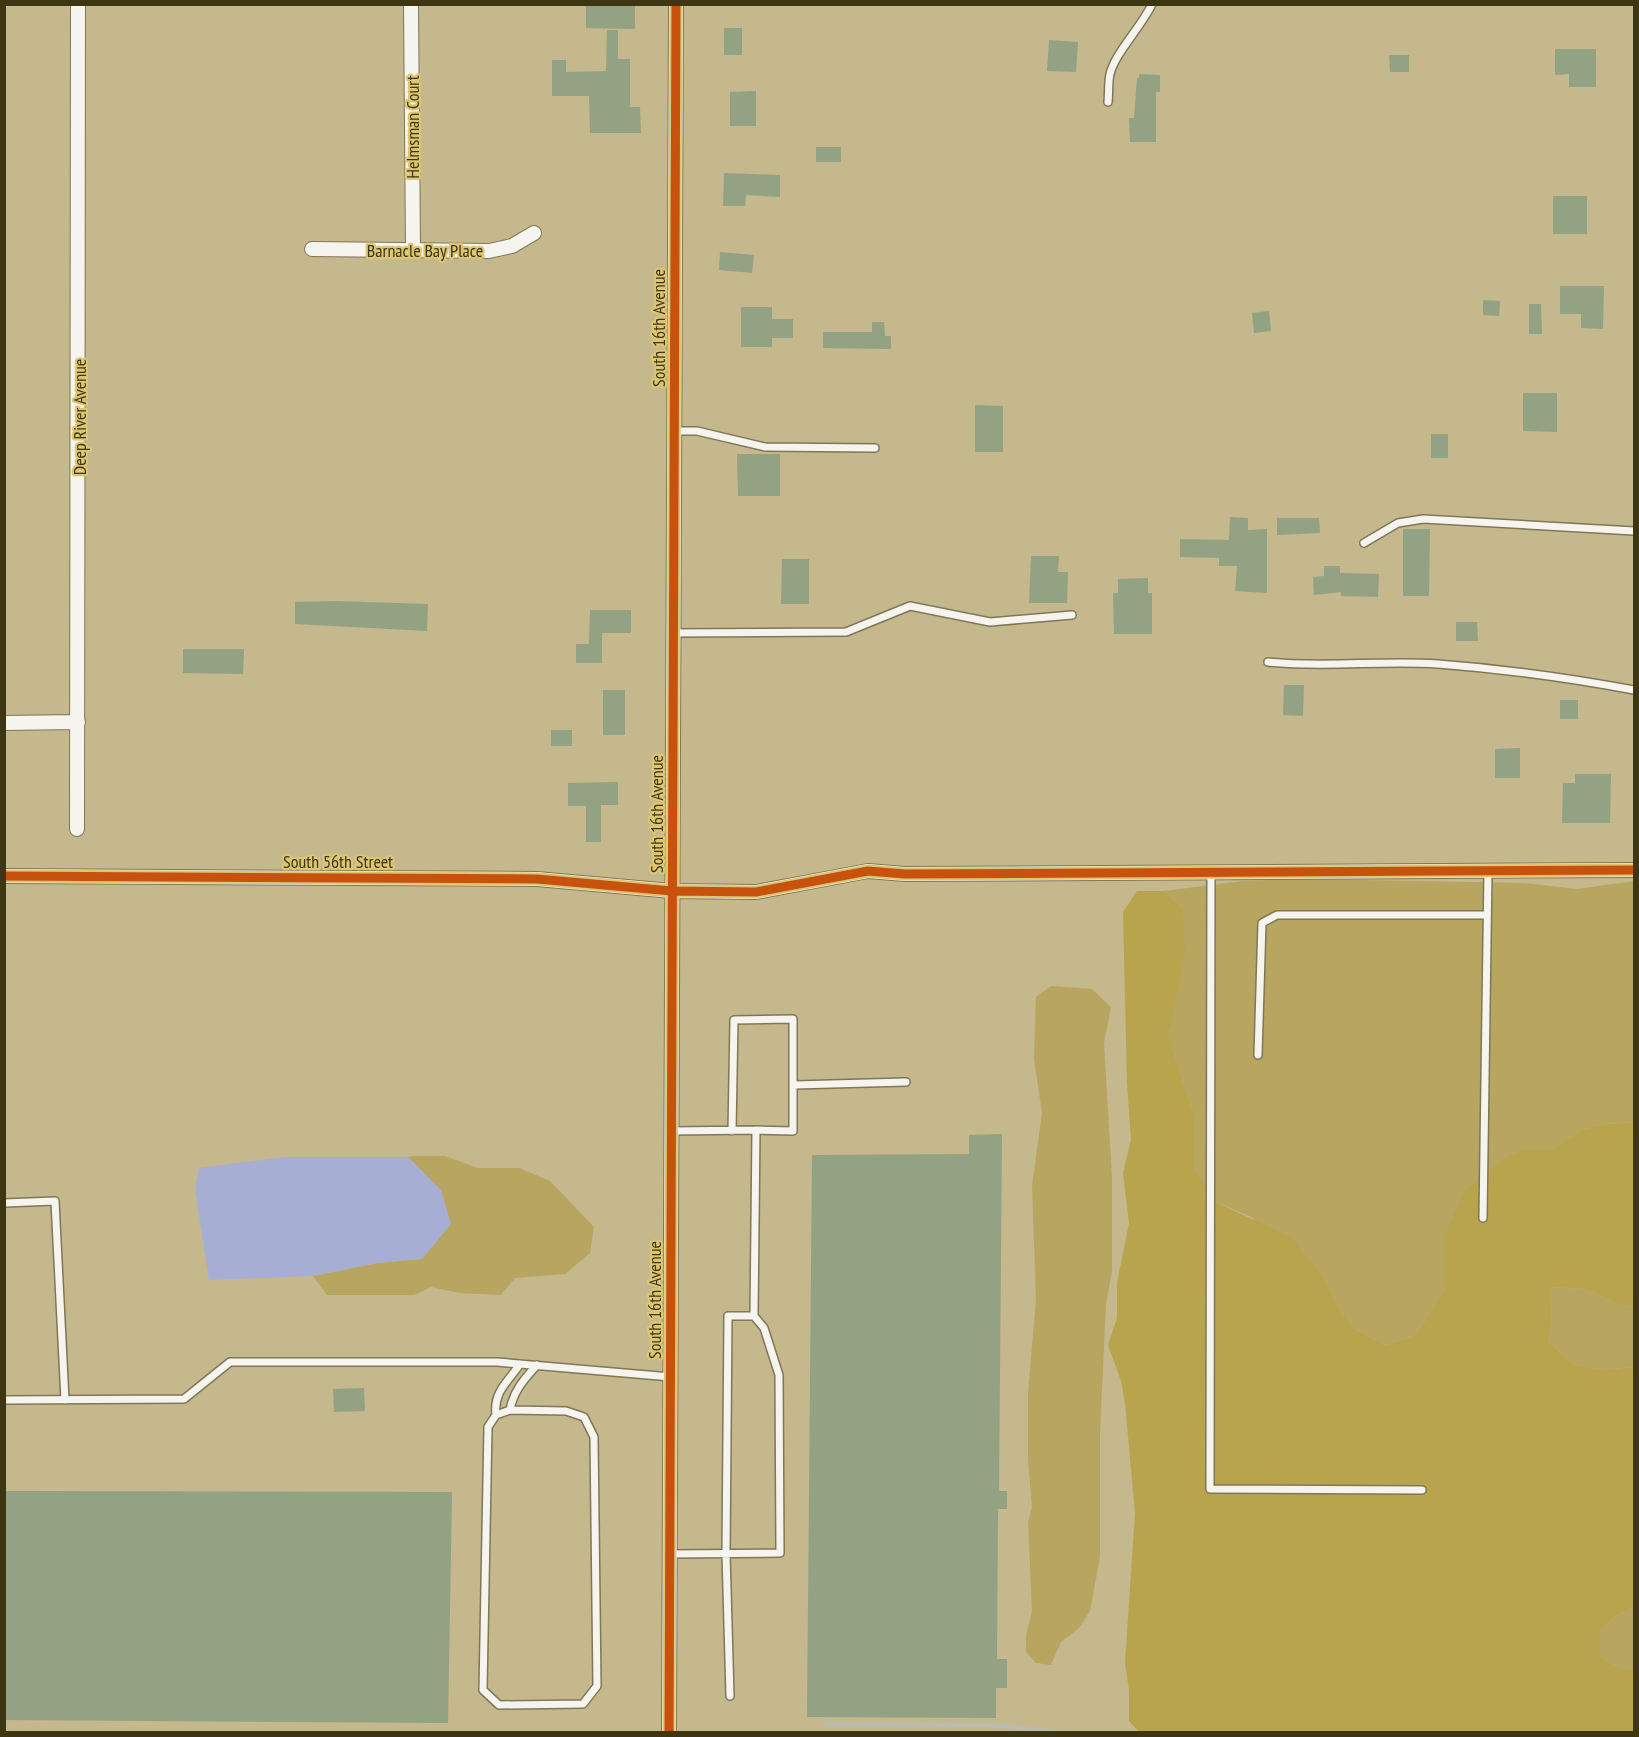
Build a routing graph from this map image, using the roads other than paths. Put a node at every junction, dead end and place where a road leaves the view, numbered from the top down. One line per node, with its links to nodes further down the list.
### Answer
1 (78, 4): 17 (street, Deep River Avenue)
2 (411, 4): 8 (street, Helmsman Court)
3 (676, 4): 9 (street, South 16th Avenue)
4 (1152, 4): 5 (lane)
5 (1108, 102)
6 (534, 233): 8 (street, Barnacle Bay Place)
7 (312, 249): 8 (street, Barnacle Bay Place)
8 (413, 249)
9 (674, 431): 10 (lane); 14 (street, South 16th Avenue)
10 (875, 448)
11 (1635, 531): 12 (lane)
12 (1364, 543)
13 (1072, 615): 14 (lane)
14 (673, 633): 24 (street, South 16th Avenue)
15 (1268, 662): 16 (lane)
16 (1635, 690)
17 (78, 722): 18 (street); 19 (street, Deep River Avenue)
18 (4, 723)
19 (77, 829)
20 (1635, 870): 21 (street, South 56th Street)
21 (1488, 871): 22 (street, South 56th Street); 25 (lane)
22 (1211, 872): 24 (street, South 56th Street); 42 (lane)
23 (4, 876): 24 (street, South 56th Street)
24 (672, 891): 30 (street, South 16th Avenue)
25 (1487, 915): 26 (lane); 33 (lane)
26 (1257, 1055)
27 (906, 1082): 28 (lane)
28 (794, 1085): 29 (lane); 31 (lane)
29 (756, 1130): 31 (lane); 34 (lane)
30 (671, 1131): 31 (lane); 37 (street, South 16th Avenue)
31 (732, 1131)
32 (4, 1203): 39 (lane)
33 (1483, 1218)
34 (754, 1316): 44 (lane); 44 (lane)
35 (520, 1364): 36 (lane); 39 (lane); 41 (lane)
36 (537, 1365): 37 (lane); 40 (lane)
37 (671, 1377): 43 (street, South 16th Avenue)
38 (4, 1400): 39 (lane)
39 (65, 1400)
40 (510, 1410): 41 (lane); 41 (lane)
41 (496, 1415)
42 (1422, 1490)
43 (670, 1554): 44 (lane); 46 (street, South 16th Avenue)
44 (726, 1554): 45 (lane)
45 (730, 1696)
46 (669, 1732)

